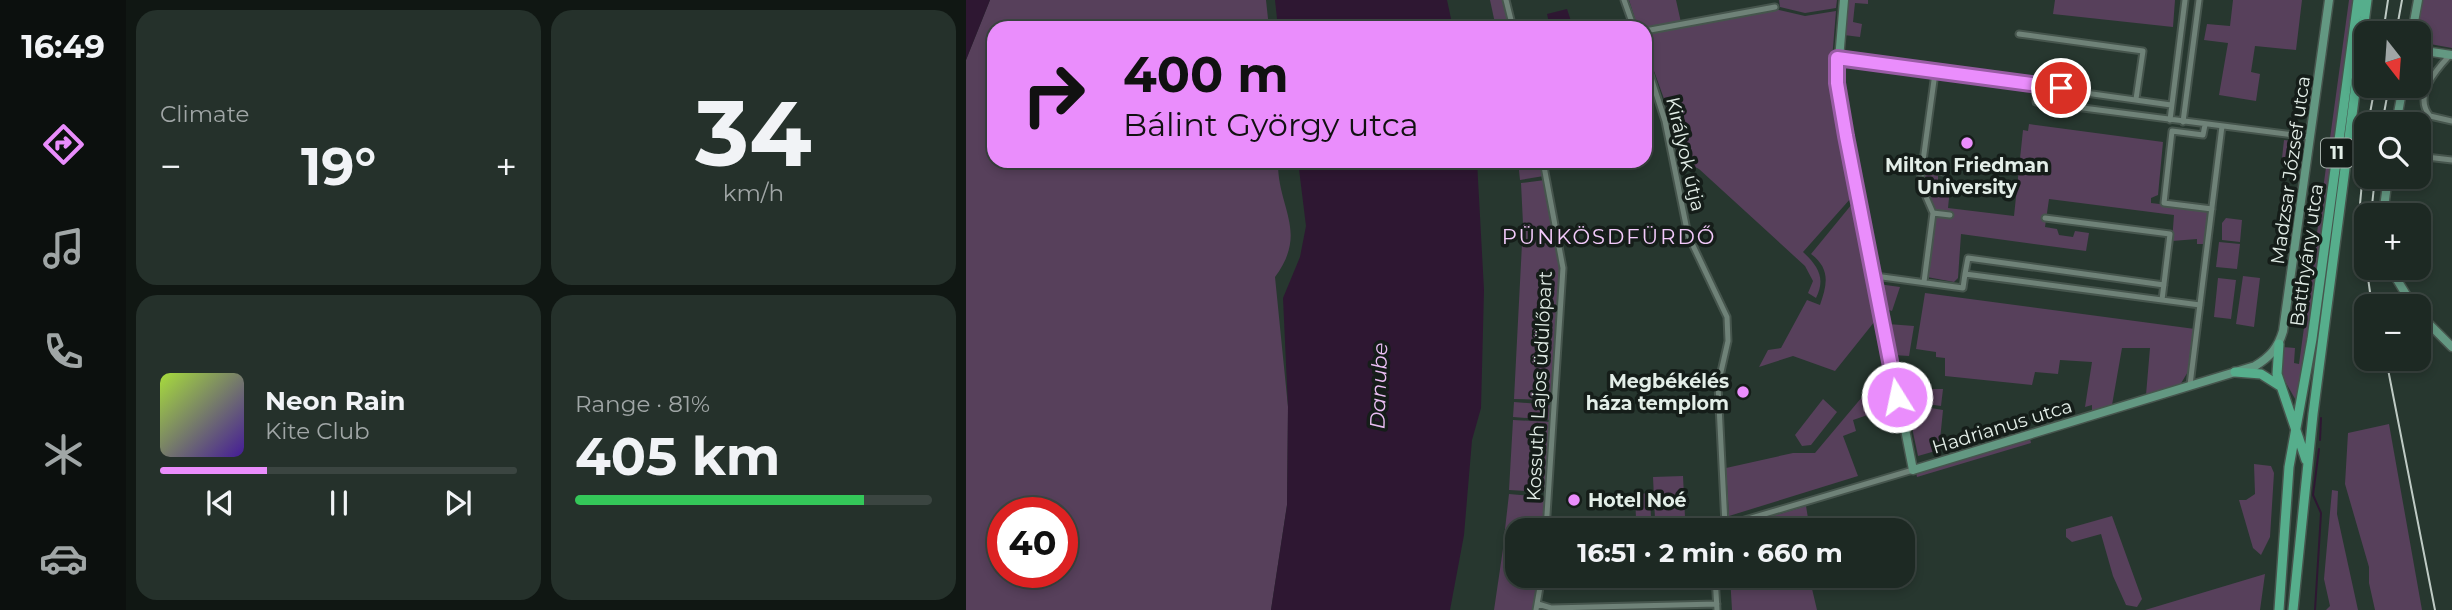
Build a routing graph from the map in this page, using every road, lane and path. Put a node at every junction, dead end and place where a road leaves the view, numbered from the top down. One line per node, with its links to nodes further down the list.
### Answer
1 (1506, 0): 11 (street)
2 (1624, 0): 12 (street)
3 (1844, 0): 18 (street)
4 (2185, 0): 23 (street)
5 (2199, 0): 25 (street)
6 (2329, 0): 29 (street, Madzsar József utca)
7 (2358, 0): 51 (main road, Batthyány utca / 11)
8 (2367, 0): 52 (main road, Batthyány utca / 11)
9 (2418, 0): 13 (street)
10 (1775, 7): 14 (street)
11 (1511, 21)
12 (1632, 21)
13 (2414, 21)
14 (1652, 30)
15 (2019, 34): 22 (street)
16 (2431, 52): 17 (street)
17 (2451, 55): 26 (street)
18 (1837, 58): 19 (street); 40 (street)
19 (1935, 73): 21 (street); 33 (street)
20 (1652, 81): 55 (street, Királyok útja)
21 (2037, 84): 22 (street); 24 (street)
22 (2136, 99): 23 (street)
23 (2171, 105): 24 (street)
24 (2170, 120): 25 (street)
25 (2183, 121): 27 (street)
26 (2452, 121)
27 (2205, 125): 28 (street); 35 (street)
28 (2222, 127): 29 (street); 35 (street)
29 (2311, 137): 46 (street, Madzsar József utca)
30 (2431, 158): 31 (street)
31 (2452, 160)
32 (1544, 168): 54 (street, Kossuth Lajos üdülőpart)
33 (1923, 169): 34 (street); 36 (street)
34 (1944, 172)
35 (2212, 209): 44 (street)
36 (1933, 213): 37 (street); 41 (street)
37 (1950, 215)
38 (2045, 218): 42 (street)
39 (1965, 274): 41 (street); 42 (street); 43 (street)
40 (1873, 276): 41 (street); 53 (street)
41 (1924, 282)
42 (2164, 285): 43 (street)
43 (2162, 300): 44 (street)
44 (2200, 305): 49 (street)
45 (2431, 326): 47 (street)
46 (2279, 344): 48 (street, Hadrianus utca); 50 (main road)
47 (2452, 347)
48 (2235, 372): 49 (street, Hadrianus utca); 50 (main road)
49 (2189, 386): 53 (street, Hadrianus utca)
50 (2280, 386): 51 (main road)
51 (2295, 431): 52 (main road); 61 (main road, 11)
52 (2307, 463): 62 (main road, 11)
53 (1913, 470): 56 (street, Hadrianus utca)
54 (1547, 518)
55 (1725, 518)
56 (1749, 518)
57 (1540, 588): 59 (street)
58 (1716, 588): 60 (street)
59 (1537, 607): 60 (street)
60 (1717, 607)
61 (2279, 610)
62 (2292, 610)

